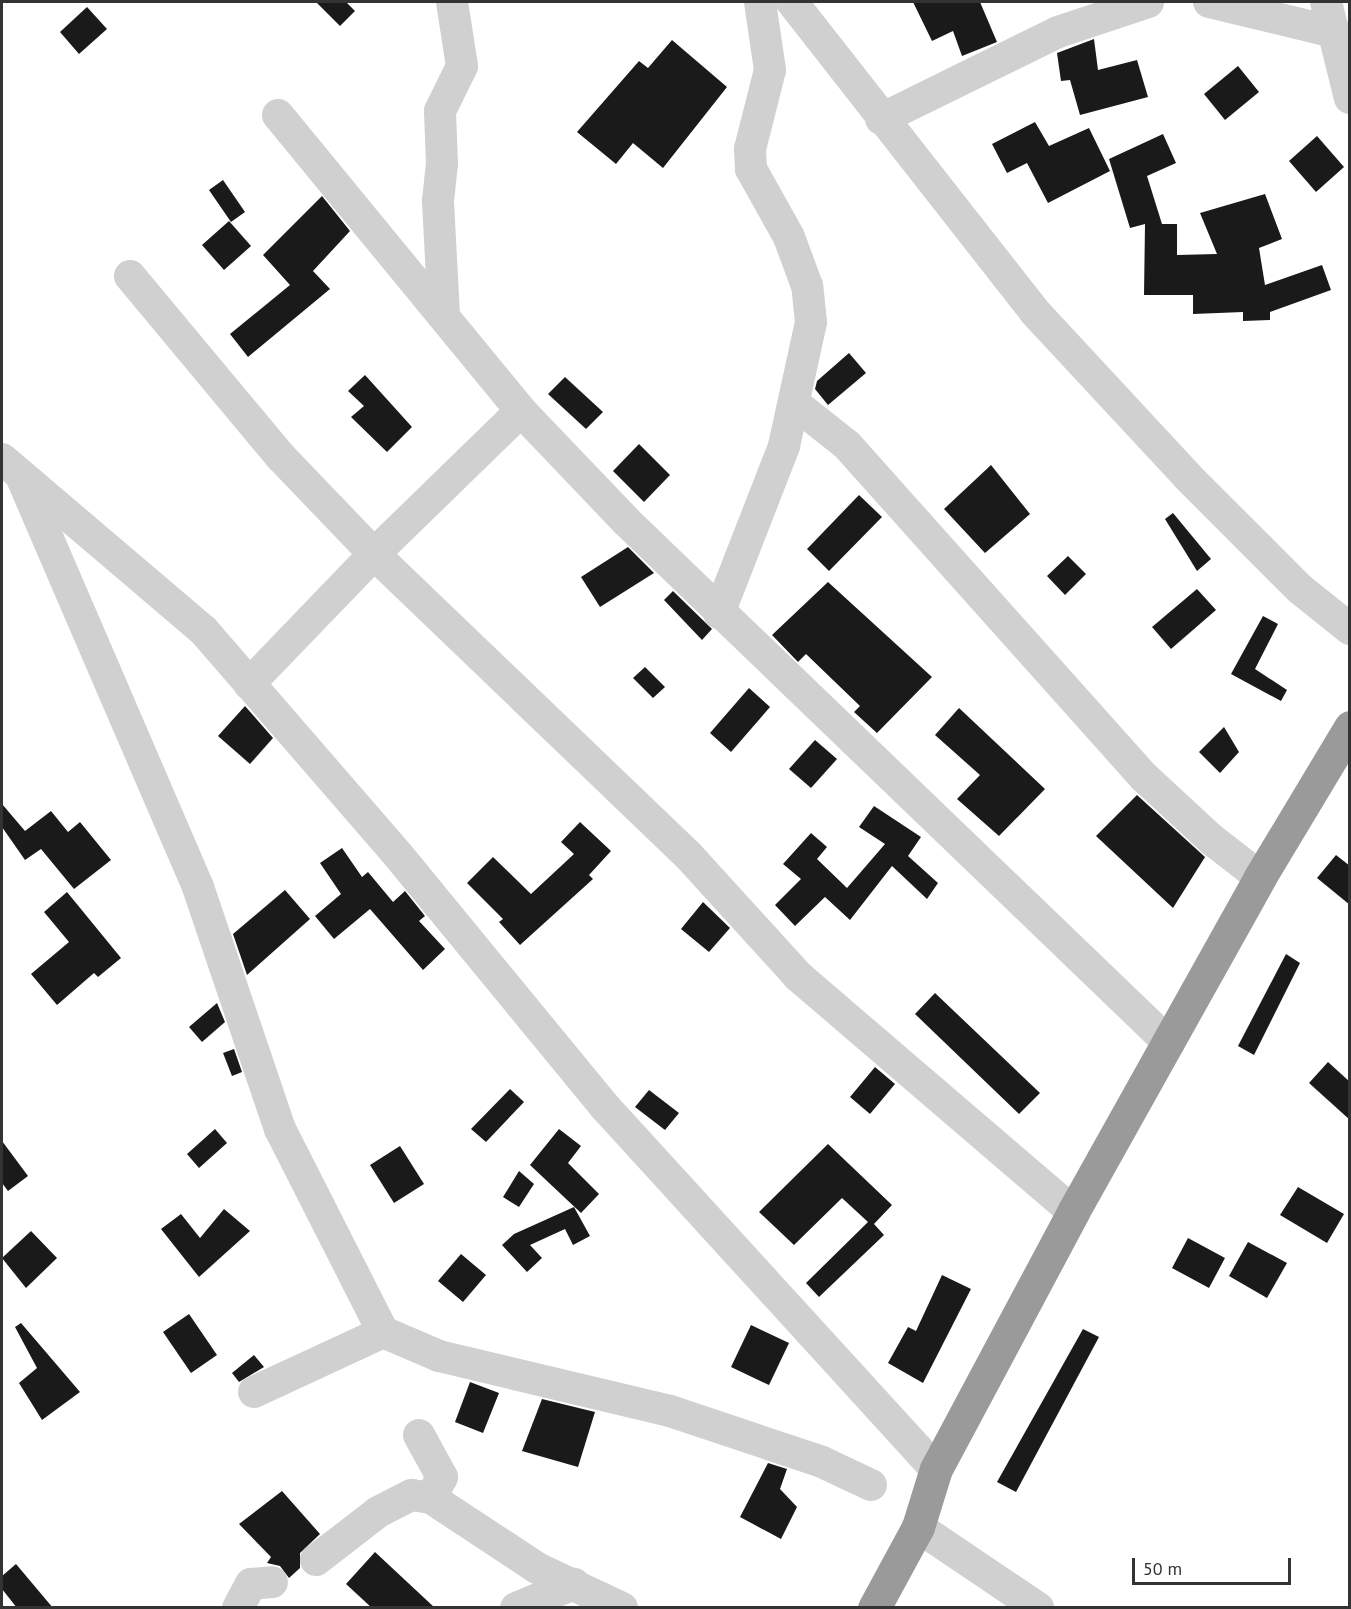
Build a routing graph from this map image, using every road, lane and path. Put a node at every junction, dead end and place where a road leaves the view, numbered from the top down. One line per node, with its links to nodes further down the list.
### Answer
1 (452, 2): 12 (street)
2 (760, 2): 13 (street)
3 (792, 2): 10 (street)
4 (1148, 2): 10 (street)
5 (1209, 2): 7 (street)
6 (1326, 2): 7 (street)
7 (1334, 32): 8 (street)
8 (1350, 98)
9 (278, 115): 12 (street)
10 (881, 119): 18 (street)
11 (130, 276): 16 (street)
12 (444, 315): 14 (street)
13 (795, 403): 17 (street); 21 (street)
14 (521, 411): 16 (street); 17 (street)
15 (11, 467): 19 (street); 24 (street)
16 (374, 554): 19 (street); 23 (street)
17 (720, 613): 22 (street)
18 (1350, 629)
19 (249, 684): 27 (street)
20 (1350, 727): 21 (highway)
21 (1260, 876): 22 (highway)
22 (1169, 1042): 23 (highway)
23 (1073, 1212): 27 (highway)
24 (383, 1332): 25 (street); 28 (street)
25 (254, 1392)
26 (419, 1435): 29 (street)
27 (936, 1469): 30 (highway)
28 (871, 1485)
29 (431, 1498): 31 (street); 33 (street)
30 (918, 1527): 37 (highway); 38 (street)
31 (316, 1560)
32 (272, 1581): 34 (street)
33 (574, 1584): 35 (street); 36 (street)
34 (238, 1608)
35 (516, 1608)
36 (622, 1608)
37 (873, 1608)
38 (1038, 1608)

